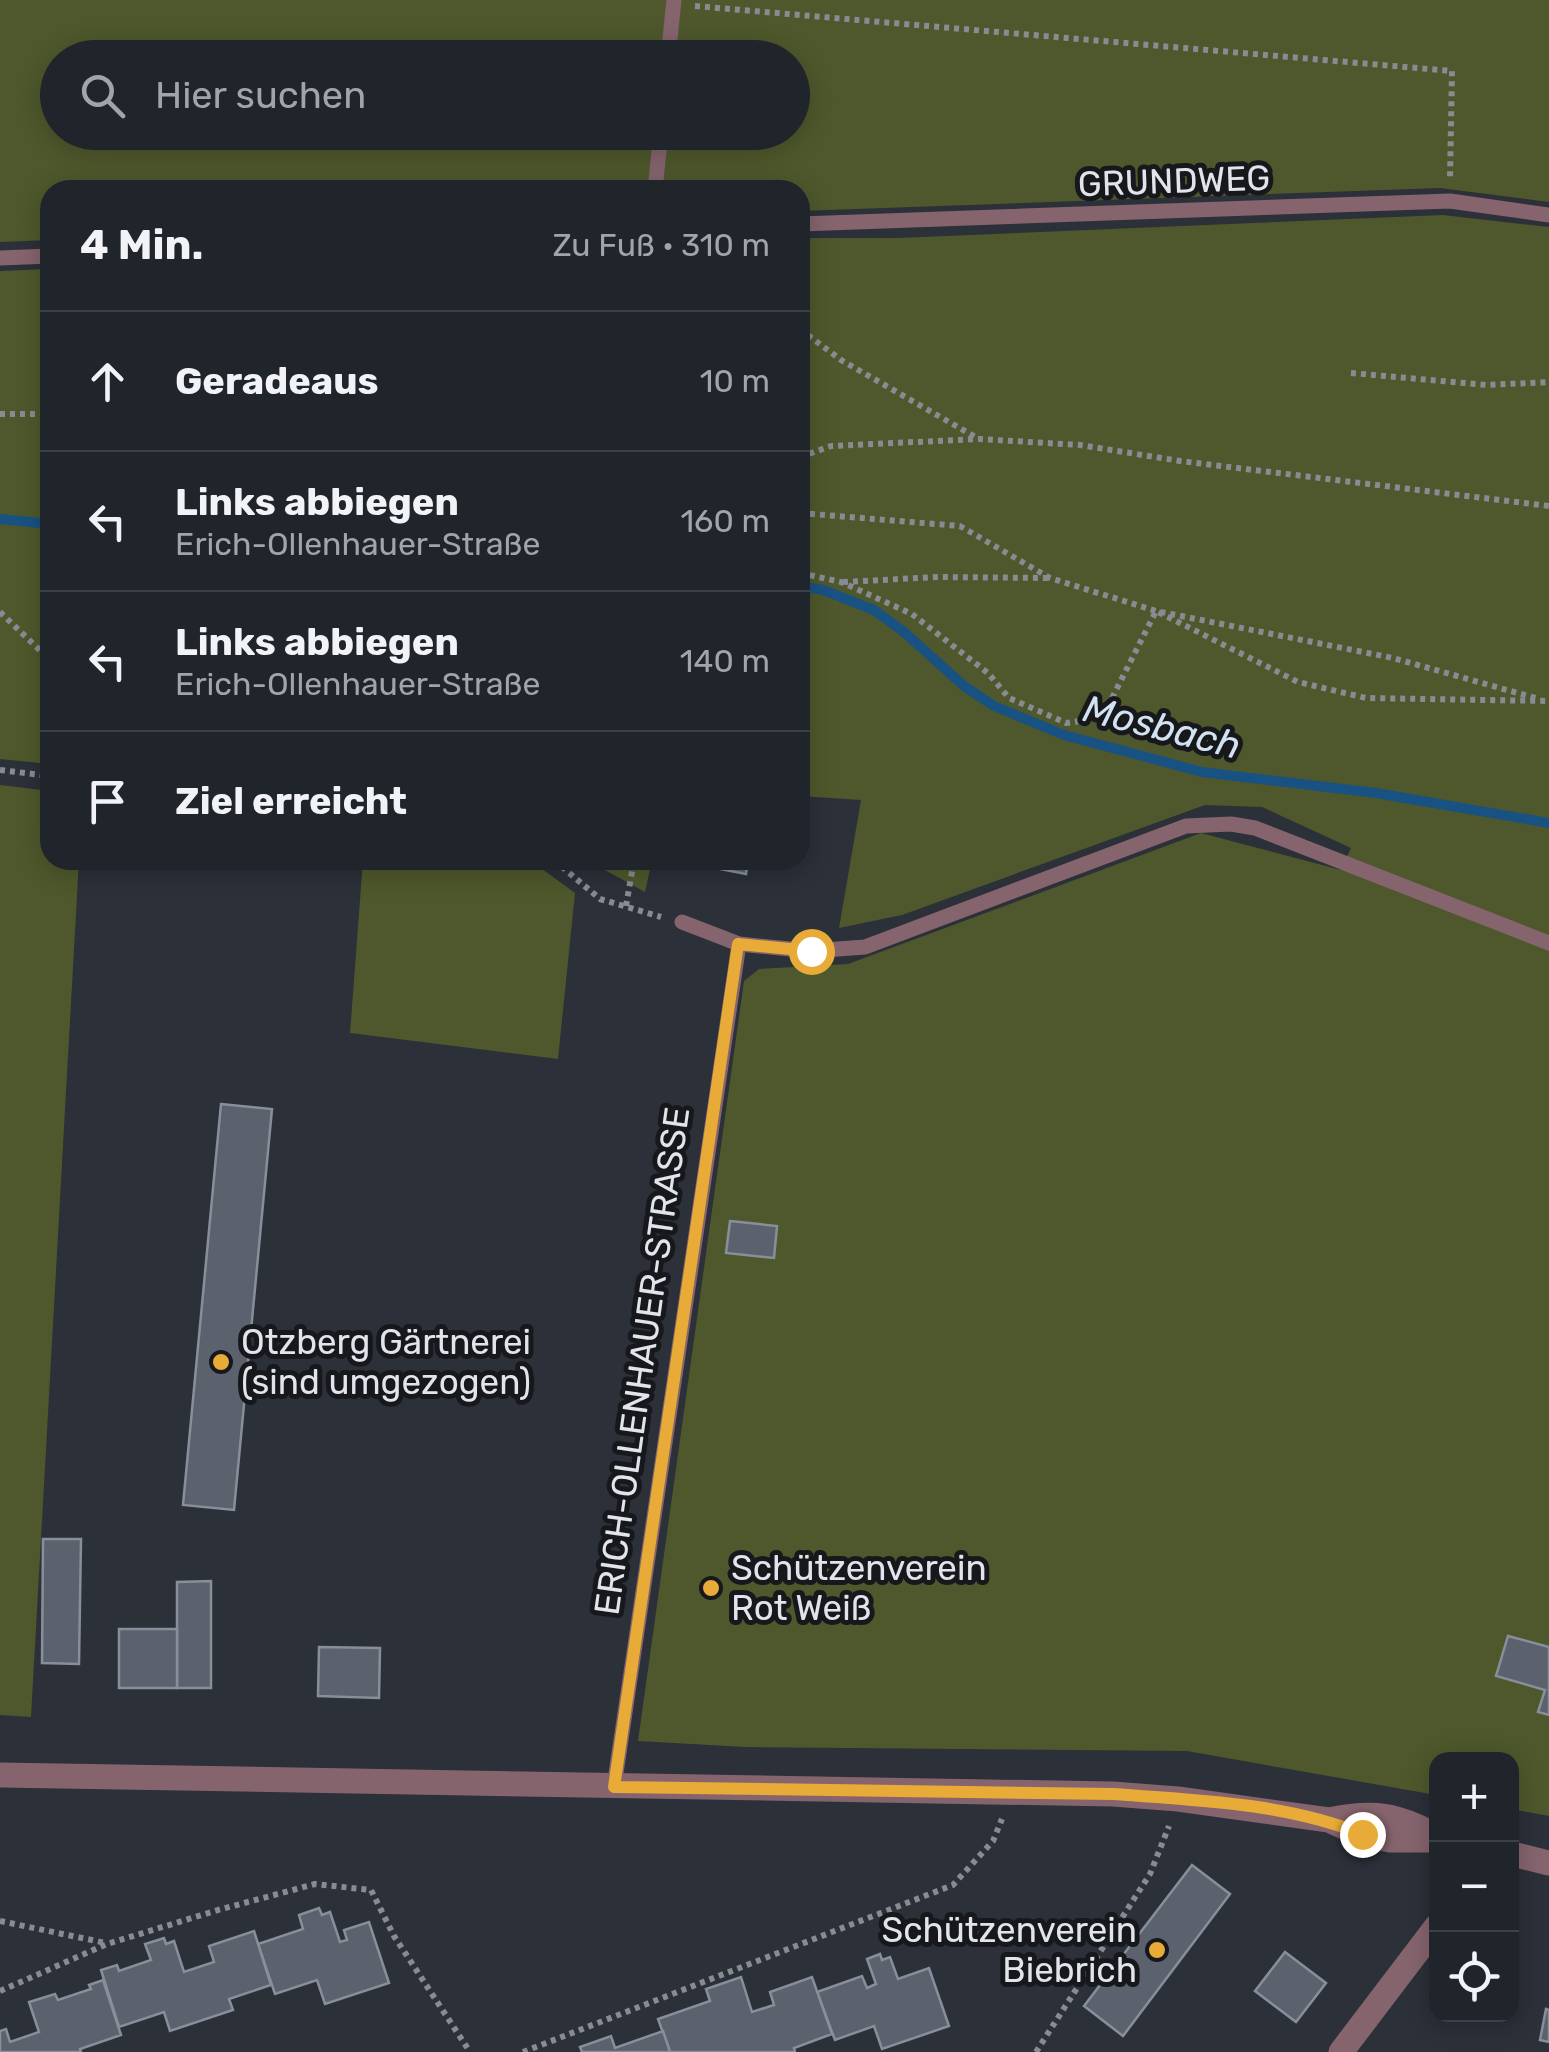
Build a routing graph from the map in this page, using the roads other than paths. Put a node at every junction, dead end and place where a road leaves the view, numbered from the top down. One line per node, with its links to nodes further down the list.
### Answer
1 (674, 2): 2 (lane)
2 (670, 40)
3 (659, 150): 4 (lane)
4 (656, 180)
5 (1549, 215): 6 (lane, GRUNDWEG)
6 (810, 224)
7 (40, 256): 8 (lane)
8 (0, 258)
9 (682, 922): 11 (lane)
10 (1549, 943): 11 (lane)
11 (738, 944): 13 (lane, ERICH-OLLENHAUER-STRASSE)
12 (0, 1775): 13 (street)
13 (614, 1787): 14 (street)
14 (1429, 1834)
15 (1519, 1856): 16 (street)
16 (1549, 1863)
17 (1432, 1932): 18 (street)
18 (1341, 2052)

